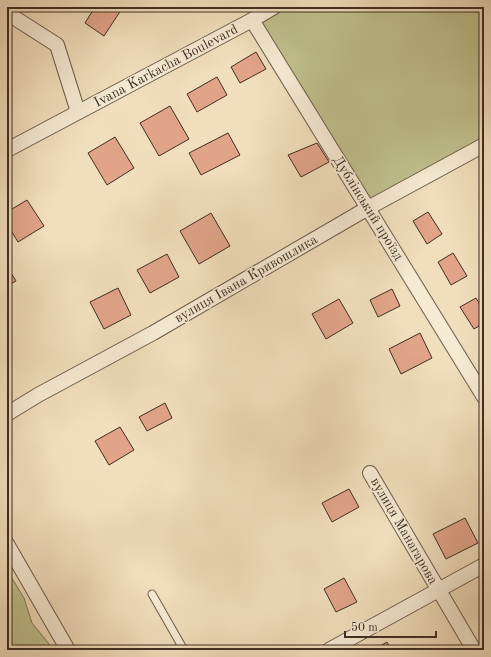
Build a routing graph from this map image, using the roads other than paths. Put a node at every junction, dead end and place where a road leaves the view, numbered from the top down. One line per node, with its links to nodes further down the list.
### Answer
1 (274, 7): 3 (street, Ivana Karkacha Boulevard)
2 (7, 13): 4 (street, Ivana Karkacha Boulevard)
3 (252, 20): 4 (street, Ivana Karkacha Boulevard); 7 (street, Дублінський проїзд)
4 (78, 112): 6 (street, Ivana Karkacha Boulevard)
5 (484, 145): 7 (street, вулиця Івана Кривошлика)
6 (7, 150)
7 (368, 208): 8 (street, Дублінський проїзд); 9 (street, вулиця Івана Кривошлика)
8 (484, 397)
9 (7, 414)
10 (370, 473): 13 (street, вулиця Манагарова)
11 (7, 544): 15 (street)
12 (484, 565): 13 (street, вулиця Манагарова)
13 (438, 590): 17 (street, вулиця Манагарова); 18 (street, вулиця Манагарова)
14 (152, 594): 16 (lane)
15 (68, 650)
16 (184, 650)
17 (329, 650)
18 (474, 650)

